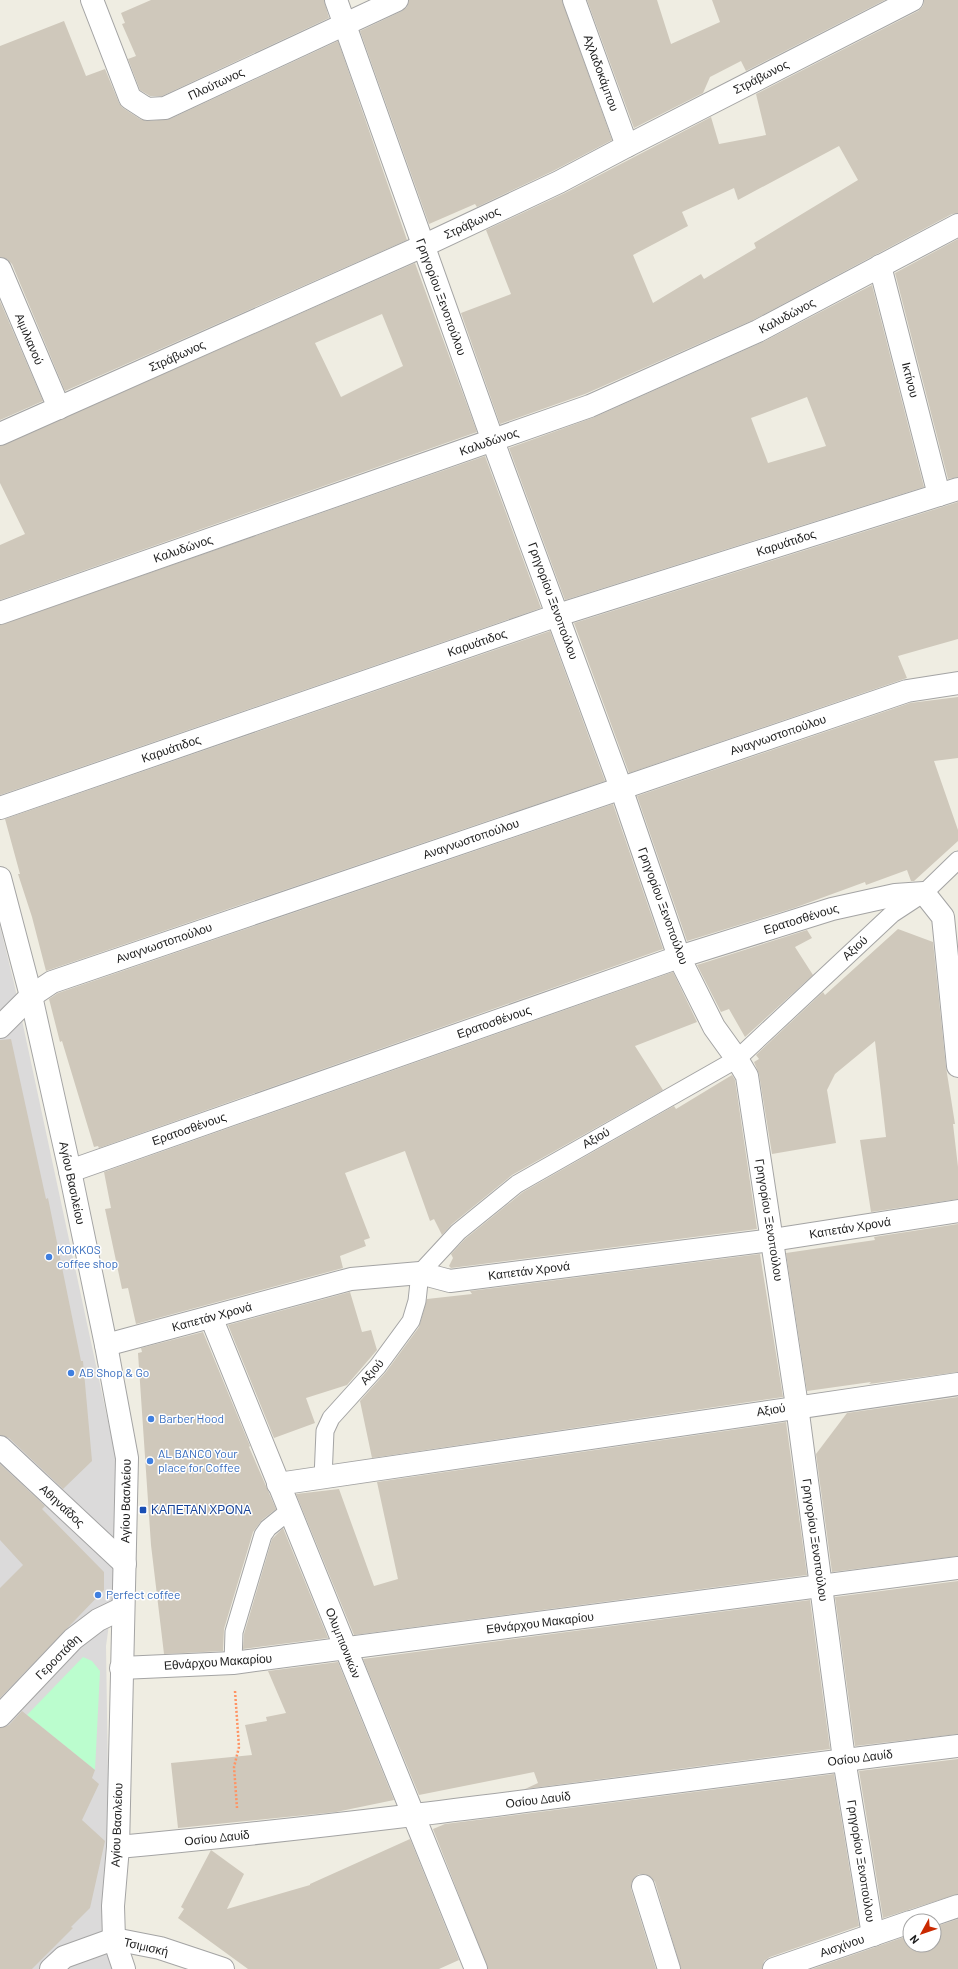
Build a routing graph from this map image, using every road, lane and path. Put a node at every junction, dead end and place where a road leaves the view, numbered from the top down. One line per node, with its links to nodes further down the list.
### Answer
1 (92, 0): 6 (street, Πλούτωνος)
2 (336, 0): 6 (street, Γρηγορίου Ξενοπούλου)
3 (397, 0): 6 (street, Πλούτωνος)
4 (574, 0): 7 (street, Αχλαδοκάμπου)
5 (912, 0): 7 (street, Στράβωνος)
6 (344, 25): 9 (street, Γρηγορίου Ξενοπούλου)
7 (627, 146): 9 (street, Στράβωνος)
8 (958, 225): 10 (street, Καλυδώνος)
9 (422, 246): 12 (street, Στράβωνος); 14 (street, Γρηγορίου Ξενοπούλου)
10 (880, 266): 14 (street, Καλυδώνος); 15 (street, Ικτίνου)
11 (0, 269): 12 (street, Αιμιλιανού)
12 (59, 408): 13 (street, Στράβωνος)
13 (0, 434)
14 (493, 441): 16 (street, Καλυδώνος); 17 (street, Γρηγορίου Ξενοπούλου)
15 (948, 492): 17 (street, Καρυάτιδος)
16 (0, 613)
17 (558, 615): 19 (street, Γρηγορίου Ξενοπούλου); 20 (street, Καρυάτιδος)
18 (958, 683): 19 (street, Αναγνωστοπούλου)
19 (621, 788): 24 (street, Γρηγορίου Ξενοπούλου); 25 (street, Αναγνωστοπούλου)
20 (0, 808)
21 (958, 860): 23 (lane, Αξιού)
22 (0, 878): 25 (street, Αγίου Βασιλείου)
23 (924, 893): 24 (street, Ερατοσθένους); 27 (street); 28 (lane, Αξιού)
24 (679, 957): 28 (street, Γρηγορίου Ξενοπούλου); 30 (street, Ερατοσθένους)
25 (31, 996): 26 (street, Αναγνωστοπούλου); 30 (street, Αγίου Βασιλείου)
26 (0, 1027)
27 (956, 1031): 29 (street)
28 (737, 1059): 32 (street, Γρηγορίου Ξενοπούλου); 33 (lane, Αξιού)
29 (958, 1066)
30 (70, 1171): 35 (street, Αγίου Βασιλείου)
31 (958, 1211): 32 (street, Καπετάν Χρονά)
32 (772, 1240): 33 (street, Καπετάν Χρονά); 37 (street, Γρηγορίου Ξενοπούλου)
33 (420, 1273): 34 (street, Καπετάν Χρονά); 39 (lane, Αξιού)
34 (210, 1317): 35 (street, Καπετάν Χρονά); 40 (street, Ολυμπιονικών)
35 (106, 1345): 42 (street, Αγίου Βασιλείου)
36 (958, 1384): 37 (street, Αξιού)
37 (797, 1406): 39 (street, Αξιού); 44 (street, Γρηγορίου Ξενοπούλου)
38 (0, 1447): 42 (street, Αθηναΐδος)
39 (323, 1478): 40 (street, Αξιού)
40 (278, 1484): 41 (street, Ολυμπιονικών)
41 (290, 1511): 46 (street, Ολυμπιονικών); 47 (lane)
42 (125, 1564): 45 (street, Αγίου Βασιλείου)
43 (958, 1568): 44 (street, Εθνάρχου Μακαρίου)
44 (821, 1587): 46 (street, Εθνάρχου Μακαρίου); 51 (street, Γρηγορίου Ξενοπούλου)
45 (124, 1608): 48 (street, Αγίου Βασιλείου); 49 (street, Γεροστάθη)
46 (346, 1649): 47 (street, Εθνάρχου Μακαρίου); 52 (street, Ολυμπιονικών)
47 (233, 1663): 48 (street, Εθνάρχου Μακαρίου); 53 (path)
48 (121, 1668): 54 (street, Αγίου Βασιλείου)
49 (0, 1716)
50 (958, 1746): 51 (street, Οσίου Δαυίδ)
51 (844, 1759): 52 (street, Οσίου Δαυίδ); 59 (street, Γρηγορίου Ξενοπούλου)
52 (414, 1815): 53 (street, Οσίου Δαυίδ); 64 (street, Ολυμπιονικών)
53 (239, 1836): 54 (street, Οσίου Δαυίδ)
54 (118, 1847): 60 (street, Αγίου Βασιλείου)
55 (643, 1886): 65 (street)
56 (958, 1906): 57 (street)
57 (937, 1913)
58 (902, 1925): 59 (street, Αισχίνου)
59 (873, 1935): 66 (street, Αισχίνου)
60 (114, 1939): 61 (street, Τσιμισκή); 62 (street, Αγίου Βασιλείου); 63 (street, Τσιμισκή)
61 (51, 1969)
62 (124, 1969)
63 (223, 1969)
64 (476, 1969)
65 (669, 1969)
66 (774, 1969)

